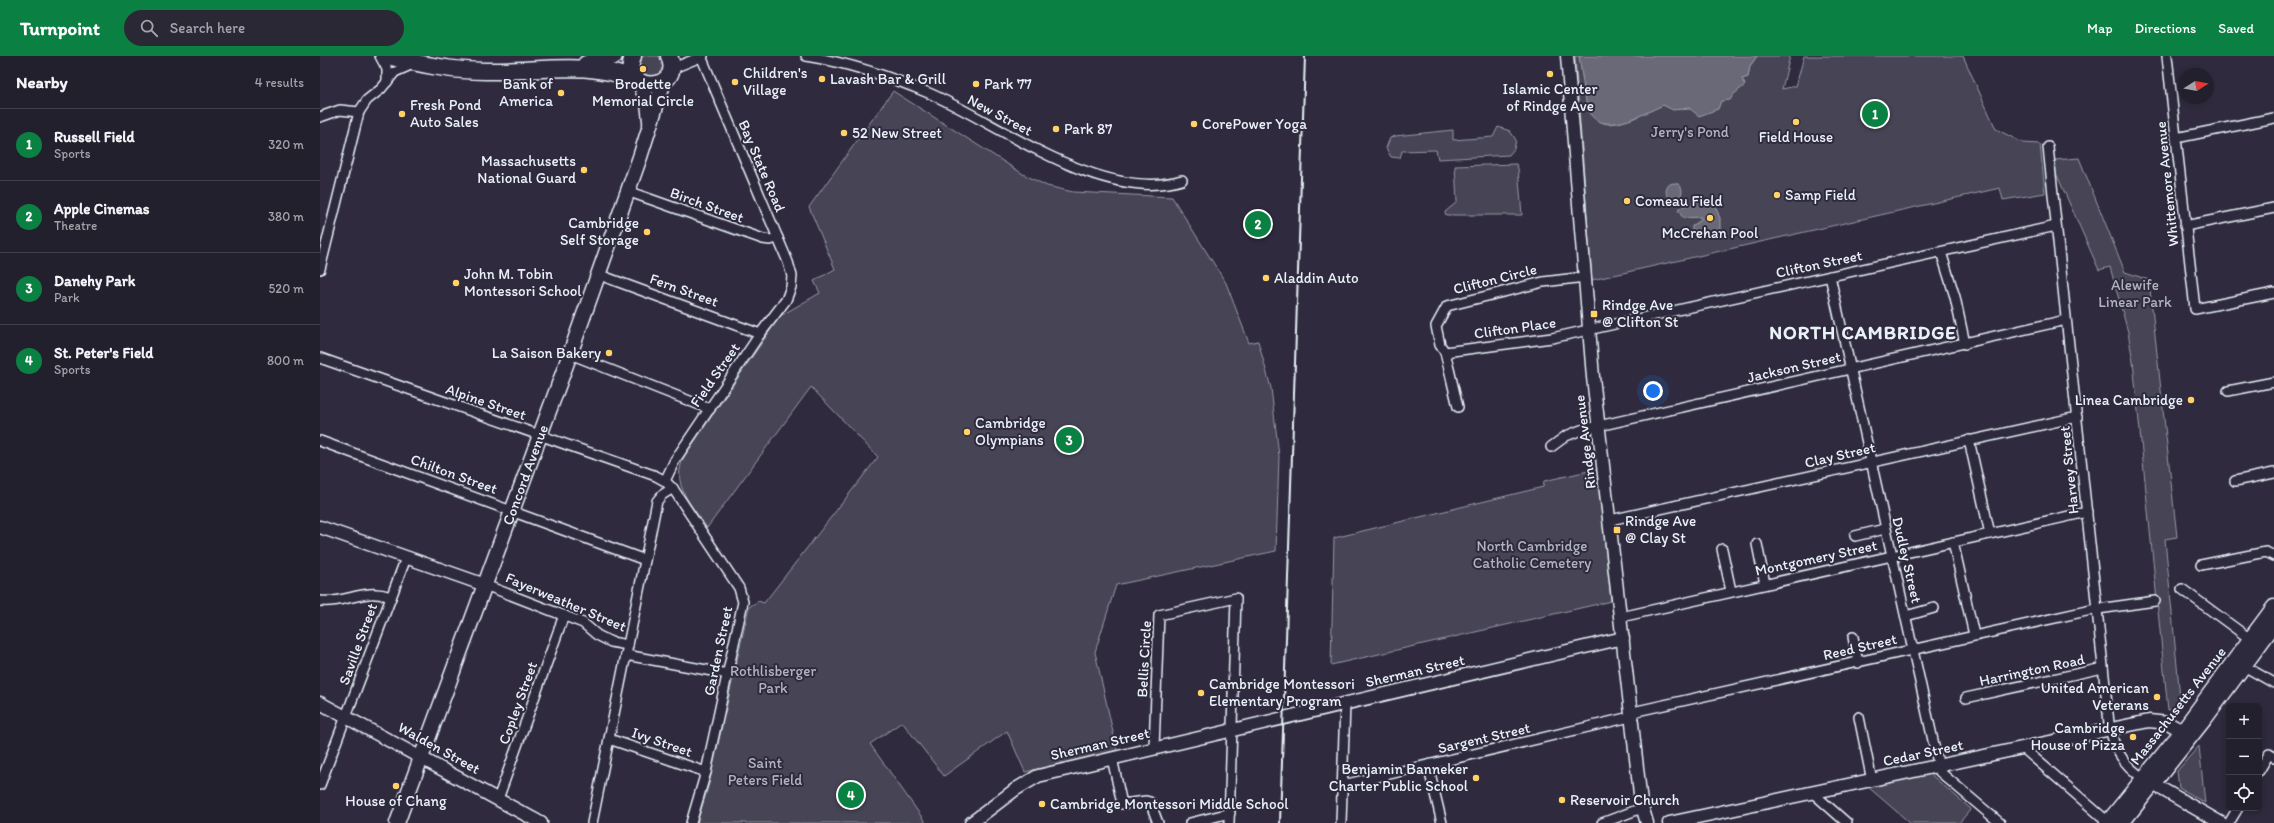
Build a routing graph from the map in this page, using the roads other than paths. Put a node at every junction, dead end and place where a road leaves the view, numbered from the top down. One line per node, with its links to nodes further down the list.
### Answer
1 (380, 56): 13 (street)
2 (387, 56): 9 (highway)
3 (614, 56): 11 (highway)
4 (634, 56): 12 (highway)
5 (701, 56): 10 (street); 25 (street, Bay State Road)
6 (806, 56): 20 (street, New Street)
7 (1567, 56): 31 (street, Rindge Avenue)
8 (2166, 56): 18 (street, Whittemore Avenue)
9 (418, 64): 11 (highway); 13 (street)
10 (670, 66): 12 (highway); 17 (main road, Concord Avenue)
11 (577, 67): 12 (highway)
12 (638, 81): 17 (main road, Concord Avenue)
13 (387, 82): 14 (street)
14 (359, 112): 15 (street); 27 (street)
15 (320, 118)
16 (2274, 118): 18 (street)
17 (650, 126): 21 (main road, Concord Avenue)
18 (2176, 138): 24 (street, Whittemore Avenue)
19 (2048, 147): 23 (street, Harvey Street)
20 (1182, 180)
21 (627, 191): 25 (street, Birch Street); 29 (main road, Concord Avenue)
22 (2274, 208): 24 (street)
23 (2056, 226): 26 (street, Clifton Street); 34 (street, Harvey Street)
24 (2185, 226): 33 (street, Whittemore Avenue)
25 (778, 238): 32 (street, Bay State Road)
26 (1941, 252): 30 (street, Clifton Street); 37 (street)
27 (323, 253): 28 (street)
28 (320, 269)
29 (597, 274): 36 (street, Fern Street); 39 (main road, Concord Avenue)
30 (1830, 276): 35 (street, Clifton Street); 41 (street, Dudley Street)
31 (1585, 277): 35 (street, Rindge Avenue); 38 (street, Clifton Circle)
32 (791, 287): 36 (street, Field Street)
33 (2274, 293)
34 (2066, 320): 37 (street, Jackson Street); 46 (street, Harvey Street)
35 (1589, 330): 38 (street, Clifton Place); 47 (street, Rindge Avenue)
36 (760, 334): 45 (street, Field Street)
37 (1965, 344): 41 (street, Jackson Street)
38 (1445, 352): 44 (street, Clifton Circle)
39 (570, 354): 45 (street); 48 (main road, Concord Avenue)
40 (320, 358): 48 (street, Alpine Street)
41 (1850, 369): 47 (street, Jackson Street); 52 (street, Dudley Street)
42 (2274, 382): 43 (street)
43 (2228, 391)
44 (1458, 407)
45 (710, 408): 54 (street, Field Street)
46 (2077, 416): 49 (street, Clay Street); 58 (street, Harvey Street)
47 (1598, 426): 51 (street, Jackson Street); 59 (street, Rindge Avenue)
48 (539, 436): 54 (street, Alpine Street); 57 (main road, Concord Avenue)
49 (1970, 440): 52 (street, Clay Street); 62 (street)
50 (320, 441): 57 (street, Chilton Street)
51 (1551, 446)
52 (1871, 462): 59 (street, Clay Street); 61 (street, Dudley Street)
53 (2274, 473): 55 (street)
54 (665, 481): 56 (street, Garden Street)
55 (2235, 481)
56 (673, 488): 70 (street); 96 (street, Garden Street)
57 (513, 510): 70 (street, Chilton Street); 73 (main road, Concord Avenue)
58 (2087, 512): 62 (street, Montgomery Street); 81 (street, Harvey Street)
59 (1610, 520): 84 (street, Rindge Avenue)
60 (320, 527): 69 (street, Fayerweather Street)
61 (1885, 529): 63 (street); 67 (street, Dudley Street)
62 (1990, 534): 64 (street, Montgomery Street)
63 (1856, 536)
64 (1953, 542): 67 (street, Montgomery Street); 86 (street)
65 (1756, 544): 72 (street)
66 (1722, 549): 75 (street)
67 (1891, 556): 72 (street, Montgomery Street); 83 (street, Dudley Street)
68 (2274, 556): 71 (street)
69 (406, 558): 73 (street, Fayerweather Street); 76 (street, Saville Street)
70 (645, 560): 90 (street)
71 (2201, 566)
72 (1765, 584): 75 (street, Montgomery Street)
73 (485, 585): 82 (street, Fayerweather Street); 111 (main road, Concord Avenue)
74 (2182, 589): 89 (street)
75 (1731, 591): 84 (street, Montgomery Street)
76 (391, 597): 77 (street); 102 (street, Saville Street)
77 (320, 601)
78 (2155, 601): 81 (street, Reed Street)
79 (2274, 607): 89 (main road, Massachusetts Avenue)
80 (1934, 608): 83 (street)
81 (2096, 609): 86 (street, Reed Street); 95 (street, Harvey Street)
82 (564, 615): 90 (street, Fayerweather Street); 122 (street, Copley Street)
83 (1906, 616): 91 (street, Dudley Street)
84 (1621, 617): 88 (street, Rindge Avenue)
85 (2274, 625): 89 (main road, Massachusetts Avenue)
86 (1974, 635): 91 (street, Reed Street)
87 (1852, 637): 93 (street)
88 (1623, 638): 100 (street, Sherman Street); 101 (street, Rindge Avenue)
89 (2254, 643): 94 (main road, Massachusetts Avenue)
90 (628, 645): 92 (street, Fayerweather Street)
91 (1913, 649): 93 (street, Reed Street); 114 (street, Dudley Street)
92 (626, 655): 96 (street); 107 (street, Fayerweather Street)
93 (1858, 662): 101 (street, Reed Street)
94 (2240, 664): 97 (street); 106 (main road, Massachusetts Avenue)
95 (2103, 668): 98 (street, Harrington Road); 104 (street, Harvey Street)
96 (728, 674): 116 (street, Garden Street)
97 (2274, 683)
98 (1966, 698)
99 (320, 703): 102 (street, Walden Street)
100 (1345, 704): 105 (street, Sherman Street); 119 (street)
101 (1631, 714): 113 (street, Sargent Street); 123 (street, Rindge Avenue)
102 (346, 717): 111 (street, Walden Street); 120 (street, Saville Street)
103 (1859, 717): 117 (street)
104 (2110, 730): 106 (street, Cedar Street); 109 (street, Cedar Street); 118 (street, Harvey Street)
105 (1231, 731): 108 (street, Sherman Street); 108 (street, Bellis Circle); 125 (street)
106 (2186, 734): 118 (main road, Massachusetts Avenue)
107 (609, 739): 116 (street, Ivy Street); 129 (street, Fayerweather Street)
108 (1154, 748): 112 (street, Sherman Street)
109 (2023, 748): 114 (street, Cedar Street); 126 (street)
110 (2271, 755): 115 (street)
111 (423, 757): 122 (street, Walden Street); 127 (main road, Concord Avenue)
112 (1112, 758): 131 (street, Sherman Street); 132 (street)
113 (1428, 765): 119 (street, Sargent Street); 136 (street)
114 (1938, 766): 117 (street, Cedar Street); 141 (street, Dudley Street)
115 (2262, 767)
116 (706, 772): 130 (street, Garden Street)
117 (1872, 781): 121 (street, Cedar Street)
118 (2148, 781): 126 (main road, Massachusetts Avenue); 142 (main road, Massachusetts Avenue); 143 (street)
119 (1343, 785): 135 (street)
120 (320, 786)
121 (1813, 793): 139 (street, Cedar Street); 140 (street)
122 (498, 799): 128 (street, Walden Street)
123 (1642, 808): 137 (street); 138 (street, Rindge Avenue)
124 (2236, 811): 144 (street)
125 (1230, 813): 133 (street); 134 (street)
126 (2107, 822)
127 (398, 823)
128 (541, 823)
129 (592, 823)
130 (691, 823)
131 (971, 823)
132 (1158, 823)
133 (1190, 823)
134 (1229, 823)
135 (1341, 823)
136 (1442, 823)
137 (1602, 823)
138 (1647, 823)
139 (1671, 823)
140 (1847, 823)
141 (2000, 823)
142 (2122, 823)
143 (2221, 823)
144 (2230, 823)

